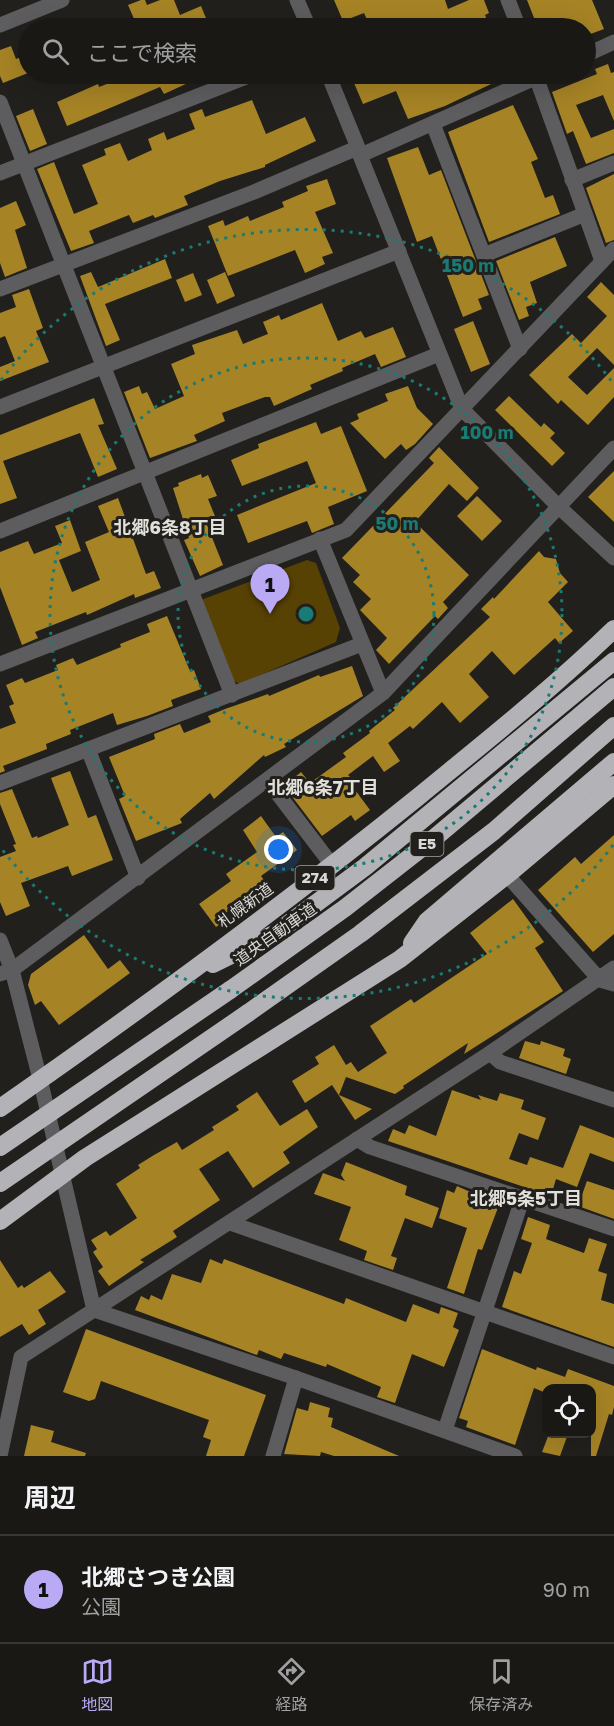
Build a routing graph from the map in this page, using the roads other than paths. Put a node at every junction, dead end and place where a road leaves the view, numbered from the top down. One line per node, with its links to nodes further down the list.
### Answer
1 (63, 0): 6 (street)
2 (297, 0): 4 (street)
3 (508, 0): 5 (street)
4 (305, 18)
5 (515, 18)
6 (0, 25)
7 (614, 42): 8 (street)
8 (596, 50)
9 (228, 84): 17 (street)
10 (332, 84): 15 (street)
11 (520, 84): 14 (street)
12 (542, 84): 19 (street)
13 (0, 102): 17 (street)
14 (434, 124): 15 (street); 23 (street)
15 (361, 155): 22 (street); 25 (street)
16 (614, 163): 19 (street)
17 (24, 164): 18 (street); 25 (street)
18 (0, 174)
19 (572, 180): 20 (street)
20 (585, 214): 23 (street); 24 (street)
21 (614, 249): 24 (street)
22 (399, 251): 28 (street); 29 (street)
23 (484, 255): 27 (street)
24 (602, 261): 27 (street)
25 (64, 264): 26 (street); 29 (street)
26 (0, 289)
27 (520, 349): 31 (street)
28 (440, 354): 31 (street); 33 (street)
29 (104, 367): 30 (street); 33 (street)
30 (0, 407)
31 (462, 409): 34 (street); 36 (street)
32 (614, 448): 34 (street)
33 (145, 471): 35 (street); 38 (street)
34 (559, 507): 37 (street); 44 (street)
35 (0, 531)
36 (320, 539): 38 (street); 40 (street)
37 (614, 558)
38 (191, 590): 42 (street); 45 (street)
39 (614, 629): 52 (highway, 札幌新道 / 274)
40 (362, 644): 44 (street); 45 (street)
41 (614, 661): 60 (highway)
42 (0, 664)
43 (614, 687): 66 (highway, 道央自動車道 / E5, bridge)
44 (383, 693): 49 (street)
45 (232, 695): 47 (street)
46 (614, 726): 68 (highway, E5, bridge)
47 (88, 749): 50 (street); 54 (street)
48 (614, 762): 56 (highway)
49 (268, 781): 52 (street); 54 (street)
50 (0, 783)
51 (614, 784): 53 (highway)
52 (332, 865): 60 (highway, 札幌新道 / 274)
53 (507, 875): 56 (highway); 59 (street)
54 (138, 878): 58 (street)
55 (0, 940): 58 (street)
56 (400, 959): 67 (highway)
57 (614, 968): 59 (street)
58 (6, 972): 62 (street)
59 (607, 982): 61 (street)
60 (171, 985): 62 (highway, 札幌新道 / 274)
61 (490, 1053): 63 (street); 65 (street)
62 (40, 1079): 64 (highway, 札幌新道 / 274); 67 (street)
63 (614, 1101)
64 (0, 1108)
65 (357, 1139): 69 (street); 71 (street)
66 (0, 1147)
67 (63, 1176): 70 (highway); 73 (street)
68 (0, 1183)
69 (523, 1197): 72 (street); 74 (street)
70 (0, 1221)
71 (230, 1223): 73 (street); 74 (street)
72 (614, 1229)
73 (94, 1310): 76 (street); 78 (street)
74 (483, 1312): 75 (street); 77 (street)
75 (614, 1357)
76 (296, 1378): 77 (street); 79 (street)
77 (445, 1430): 80 (street)
78 (0, 1456)
79 (273, 1456)
80 (515, 1456)

